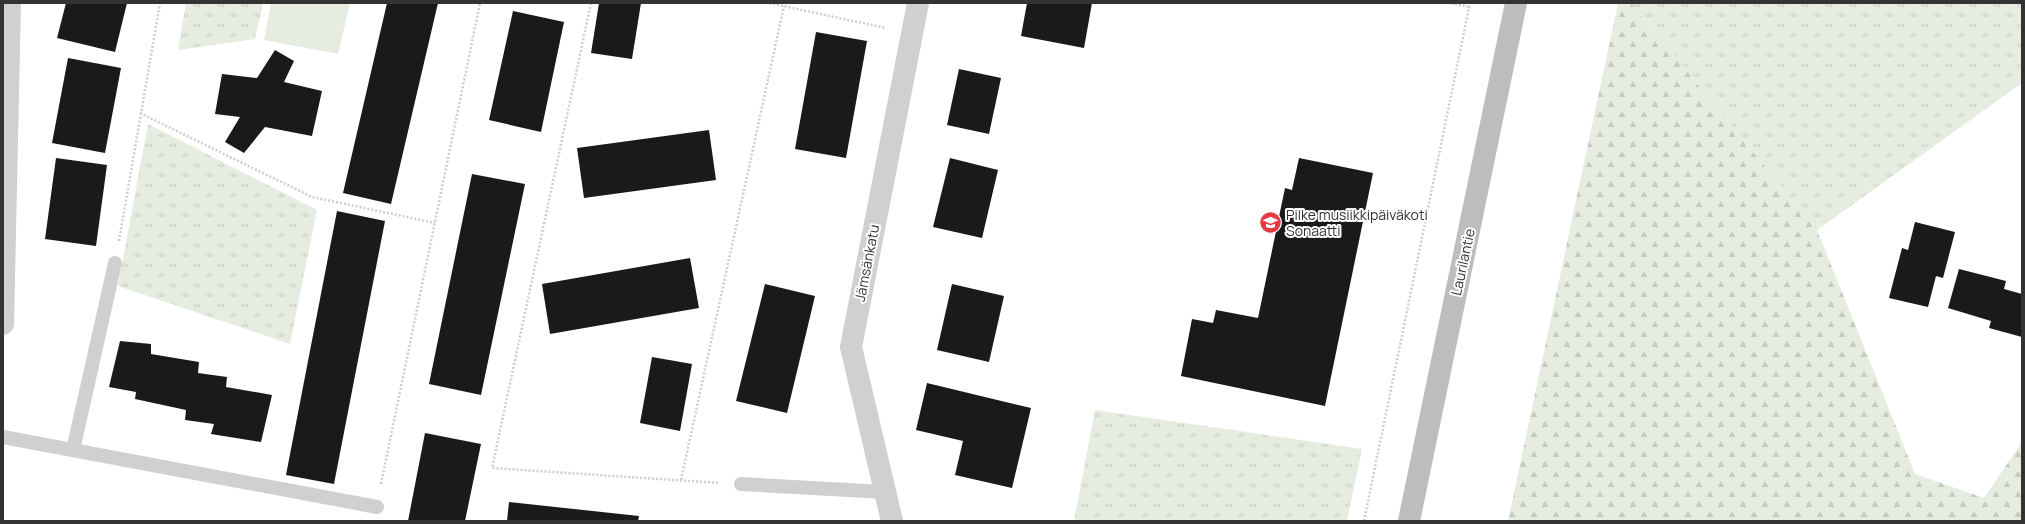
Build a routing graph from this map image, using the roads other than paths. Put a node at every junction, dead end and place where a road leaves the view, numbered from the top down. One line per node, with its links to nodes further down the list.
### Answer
1 (10, 3): 5 (street)
2 (918, 3): 9 (street, Jämsänkatu)
3 (1516, 3): 12 (street, Laurilantie)
4 (115, 263): 7 (lane)
5 (3, 324)
6 (3, 437): 7 (lane)
7 (73, 450): 10 (lane)
8 (742, 484): 9 (lane)
9 (885, 492): 11 (street, Jämsänkatu)
10 (377, 507)
11 (892, 521)
12 (1409, 521)

